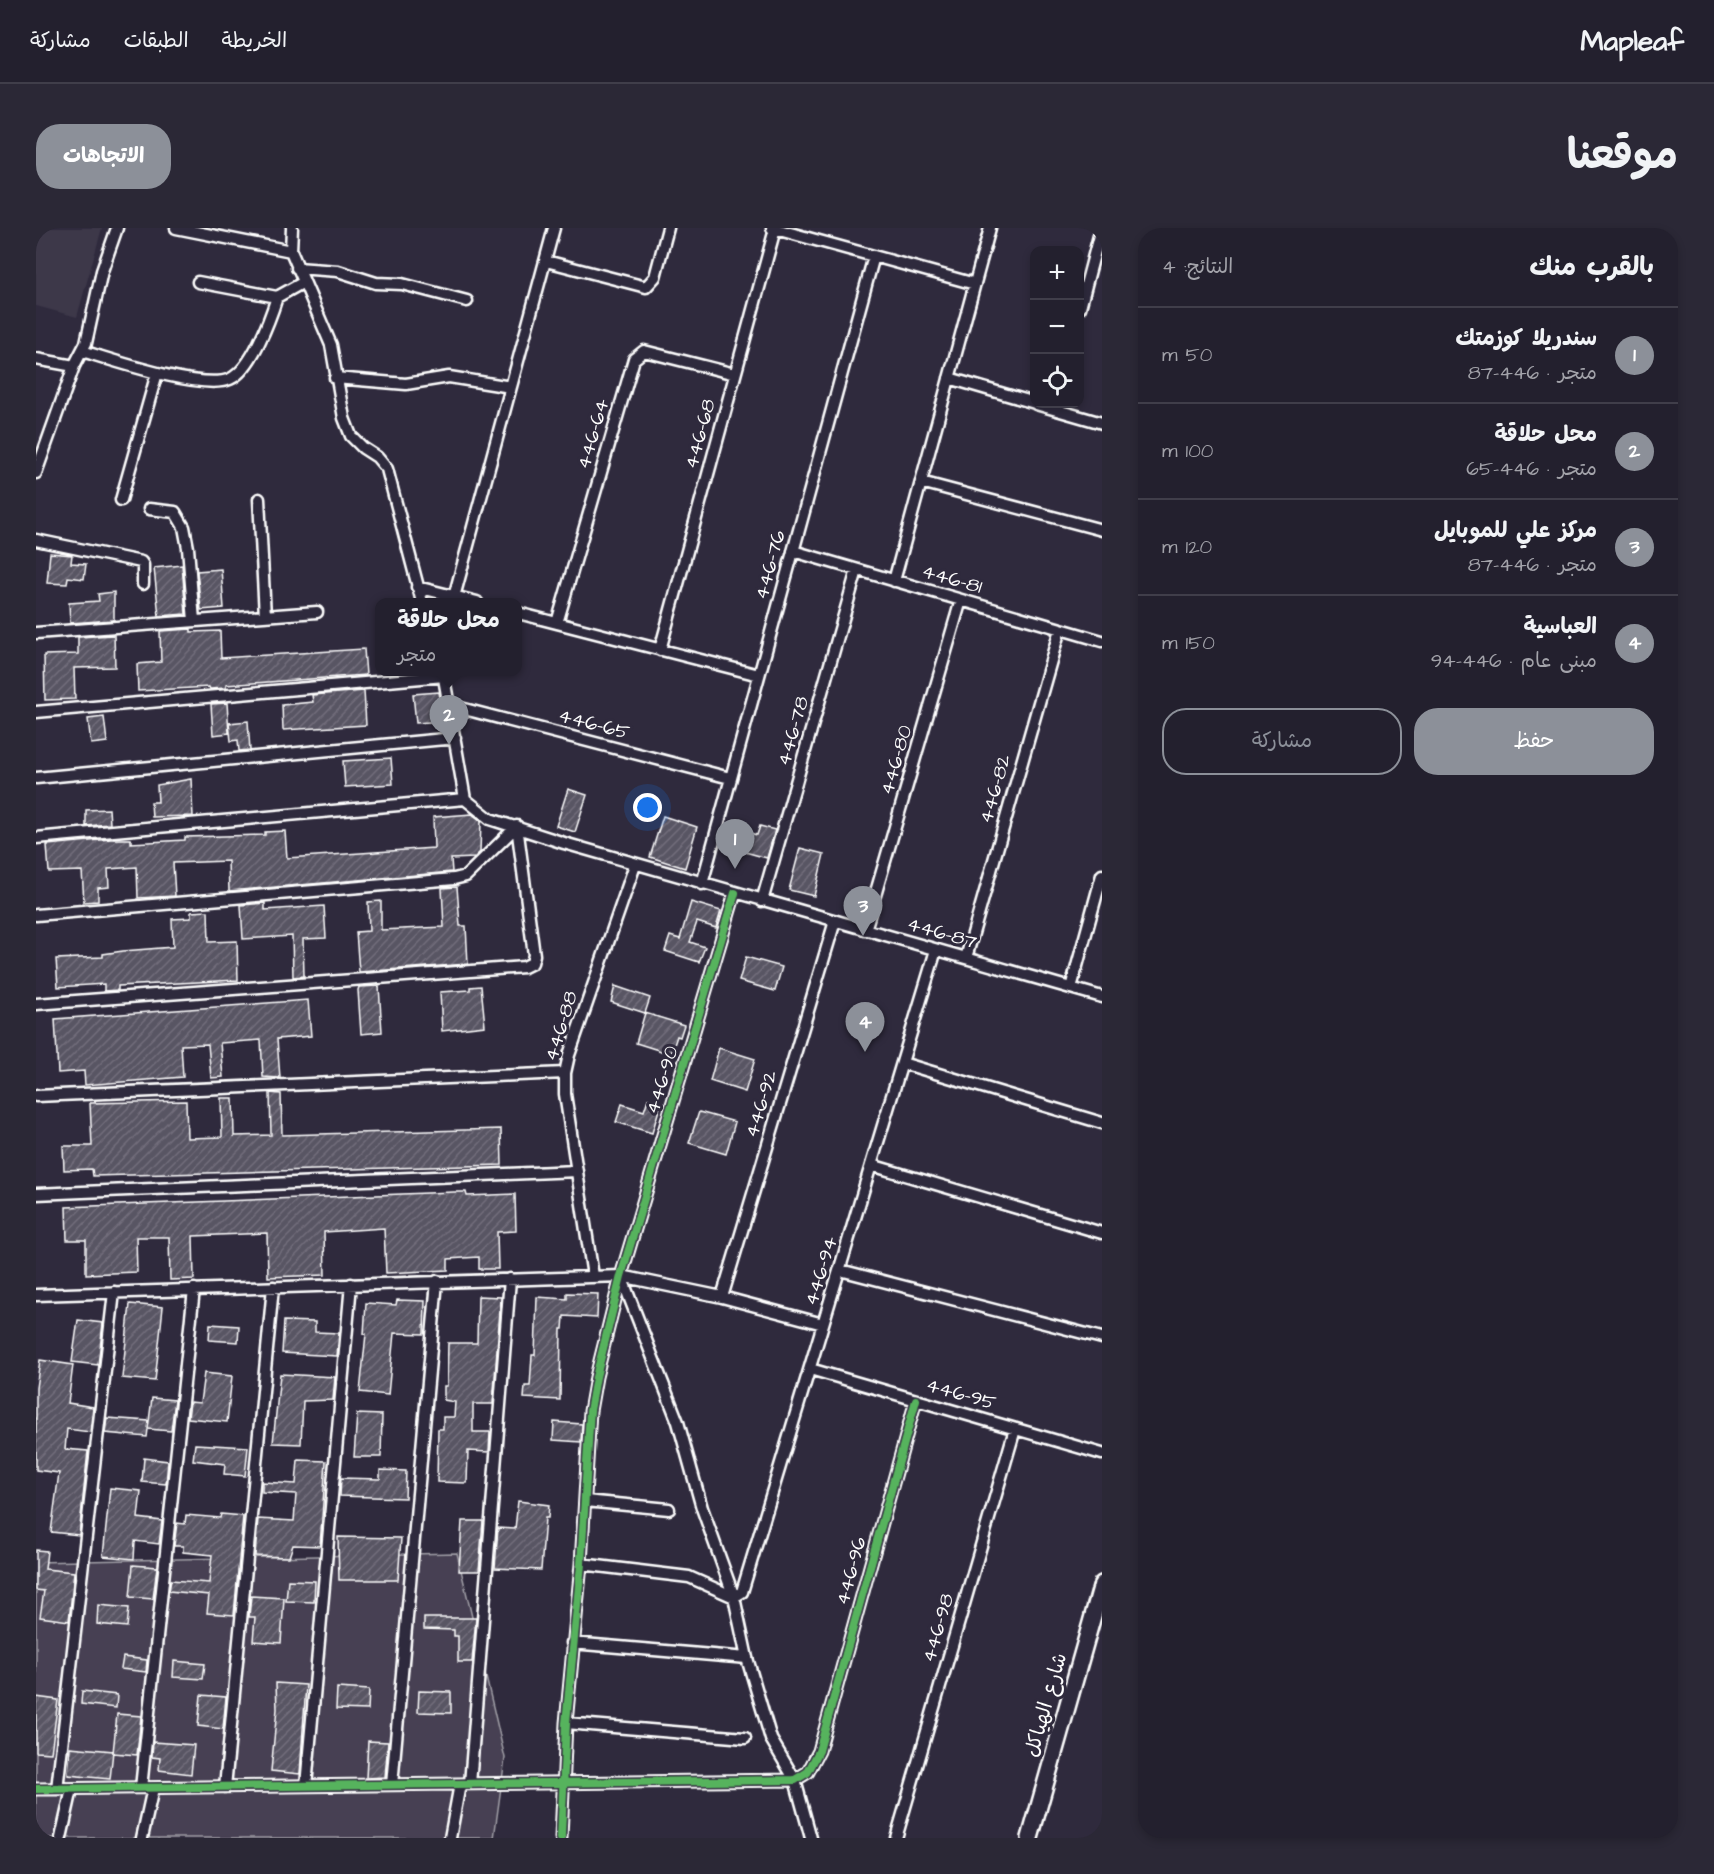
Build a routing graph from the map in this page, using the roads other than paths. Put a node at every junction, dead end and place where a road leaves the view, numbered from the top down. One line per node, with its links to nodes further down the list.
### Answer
1 (117, 228): 20 (street)
2 (176, 228): 9 (street)
3 (292, 228): 10 (street)
4 (554, 228): 12 (street)
5 (668, 228): 12 (street)
6 (774, 228): 11 (street); 24 (street, 446-68)
7 (990, 228): 16 (street)
8 (1101, 228): 18 (street)
9 (230, 234): 10 (street)
10 (291, 251): 13 (street)
11 (873, 256): 16 (street); 38 (street, 446-76)
12 (546, 261): 27 (street)
13 (297, 268): 15 (street); 19 (street)
14 (198, 282): 17 (street)
15 (304, 282): 17 (street); 25 (street)
16 (975, 284): 26 (street)
17 (277, 297): 23 (street)
18 (1082, 300)
19 (467, 301)
20 (82, 351): 22 (street); 23 (street)
21 (36, 359): 22 (street)
22 (74, 366): 31 (street)
23 (157, 373): 34 (street)
24 (735, 374): 51 (street, 446-64); 55 (street, 446-68)
25 (335, 378): 27 (street); 42 (street)
26 (949, 378): 28 (street); 32 (street)
27 (512, 387): 43 (street)
28 (1030, 402)
29 (1059, 408): 30 (street)
30 (1102, 423)
31 (36, 473)
32 (921, 482): 36 (street); 40 (street)
33 (259, 499): 49 (street)
34 (121, 500)
35 (149, 509): 50 (street)
36 (1102, 530)
37 (36, 540): 41 (street)
38 (793, 552): 39 (street, 446-81); 56 (street, 446-76)
39 (857, 570): 40 (street, 446-81); 71 (street, 446-78)
40 (894, 581): 46 (street, 446-81)
41 (143, 584)
42 (417, 587): 43 (street); 44 (street)
43 (454, 597): 45 (street)
44 (420, 598)
45 (458, 598)
46 (961, 600): 52 (street, 446-81); 74 (street, 446-80)
47 (317, 612): 49 (street)
48 (522, 614): 51 (street)
49 (265, 616): 50 (street)
50 (194, 621): 53 (street)
51 (557, 623): 55 (street)
52 (1060, 629): 54 (street, 446-81); 76 (street, 446-82)
53 (36, 633)
54 (1102, 641)
55 (660, 650): 56 (street)
56 (759, 675): 63 (street, 446-76)
57 (423, 676): 60 (street)
58 (444, 676): 59 (street)
59 (449, 705): 61 (street); 63 (street, 446-65)
60 (36, 712)
61 (455, 738): 62 (street); 64 (street)
62 (36, 778)
63 (730, 778): 69 (street, 446-76)
64 (465, 799): 65 (street, 446-87); 66 (street)
65 (517, 826): 67 (street, 446-87); 72 (street); 79 (street)
66 (36, 838)
67 (635, 865): 69 (street, 446-87); 81 (street, 446-88)
68 (1101, 881): 77 (street)
69 (702, 884): 70 (street, 446-87)
70 (735, 893): 71 (street, 446-87); 90 (street, 446-90)
71 (762, 901): 73 (street, 446-87)
72 (36, 915)
73 (835, 921): 74 (street, 446-87); 98 (street, 446-92)
74 (865, 930): 75 (street, 446-87)
75 (936, 950): 76 (street, 446-87); 80 (street, 446-94)
76 (966, 958): 77 (street, 446-87)
77 (1071, 988): 78 (street, 446-87)
78 (1102, 997)
79 (36, 1004)
80 (902, 1063): 83 (street); 84 (street, 446-94)
81 (565, 1073): 82 (street); 85 (street, 446-88)
82 (36, 1096)
83 (1102, 1123)
84 (871, 1165): 87 (street); 88 (street, 446-94)
85 (577, 1171): 86 (street); 89 (street, 446-88)
86 (36, 1194)
87 (1102, 1233)
88 (840, 1270): 99 (street, 446-94); 100 (street)
89 (593, 1276): 90 (street); 91 (street)
90 (621, 1276): 98 (street); 105 (street, 446-90); 109 (street)
91 (510, 1279): 92 (street); 115 (street)
92 (437, 1281): 93 (street); 117 (street)
93 (351, 1284): 94 (street); 118 (street)
94 (273, 1287): 95 (street); 119 (street)
95 (194, 1289): 96 (street); 120 (street)
96 (114, 1292): 97 (street); 123 (street)
97 (36, 1294)
98 (722, 1297): 99 (street)
99 (823, 1323): 101 (street, 446-94)
100 (1102, 1338)
101 (810, 1369): 102 (street, 446-95); 109 (street, 446-94)
102 (916, 1400): 103 (street, 446-95); 114 (street, 446-96)
103 (1015, 1429): 104 (street, 446-95); 130 (street, 446-98)
104 (1102, 1454)
105 (585, 1501): 106 (street); 107 (street, 446-90)
106 (669, 1509)
107 (580, 1564): 109 (street); 110 (street, 446-90)
108 (1102, 1584): 131 (street, شارع الهياكل)
109 (734, 1597): 111 (street)
110 (572, 1643): 111 (street); 112 (street, 446-90)
111 (747, 1658): 114 (street)
112 (566, 1723): 113 (street); 116 (street, 446-90)
113 (745, 1738)
114 (795, 1780): 116 (street); 129 (street)
115 (465, 1784): 116 (street); 117 (street); 127 (street)
116 (562, 1784): 128 (street, 446-90)
117 (392, 1785): 118 (street)
118 (306, 1786): 119 (street)
119 (225, 1787): 121 (street)
120 (141, 1788): 121 (street); 124 (street)
121 (153, 1788): 126 (street)
122 (36, 1789): 123 (street)
123 (57, 1789): 124 (street)
124 (72, 1789): 125 (street)
125 (61, 1838)
126 (142, 1838)
127 (450, 1838)
128 (561, 1838)
129 (812, 1838)
130 (896, 1838)
131 (1030, 1838)

